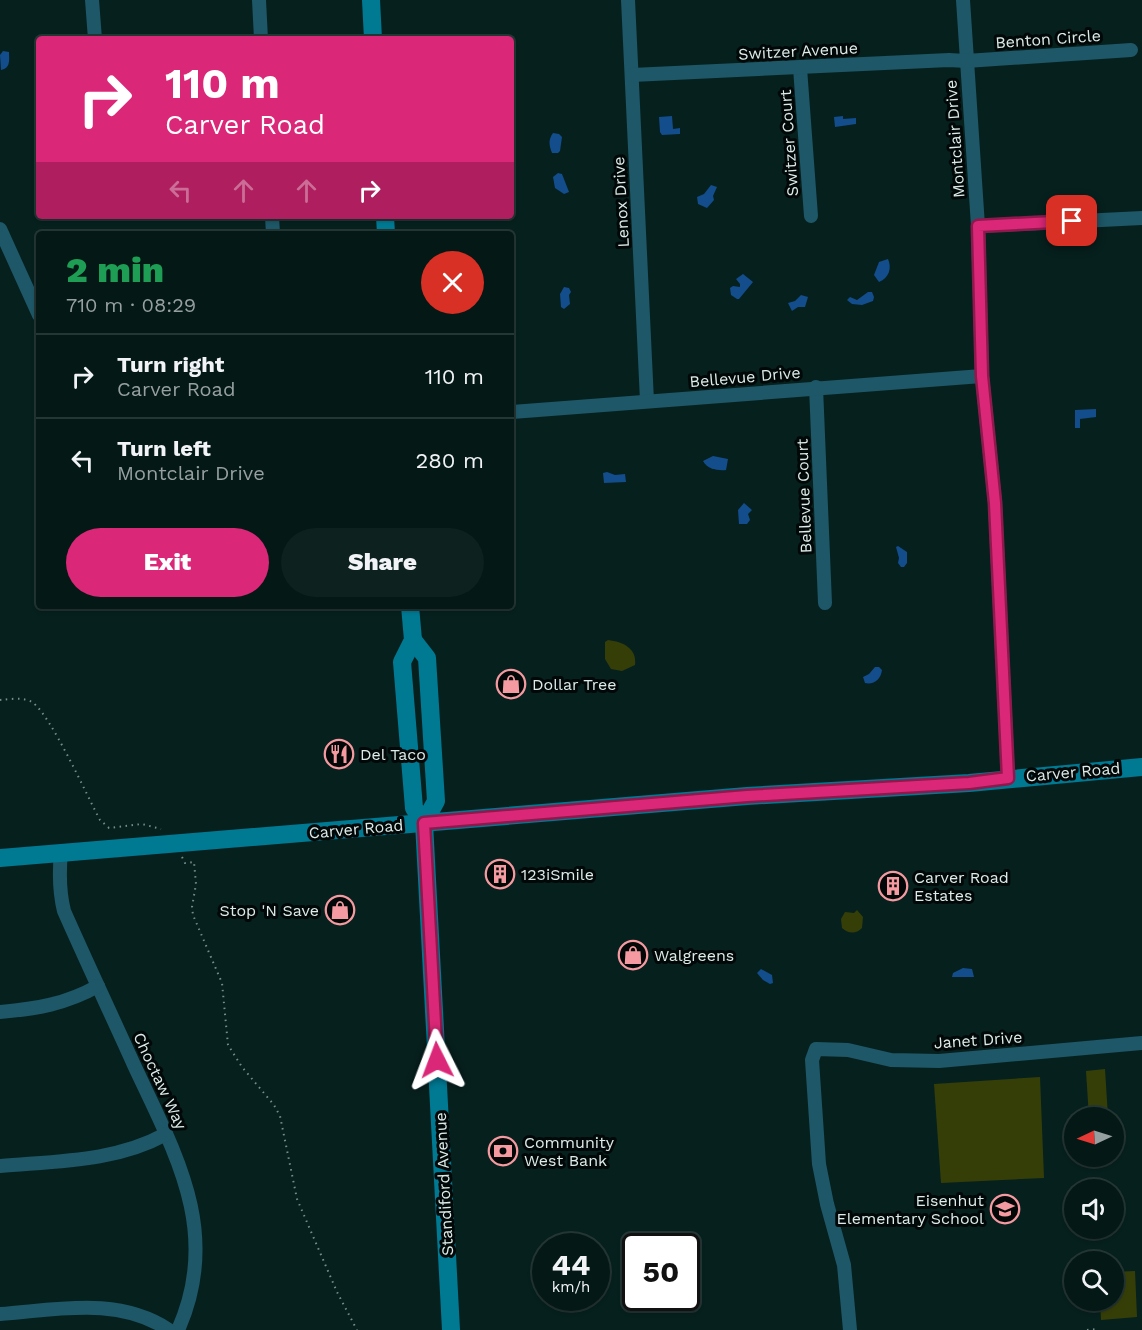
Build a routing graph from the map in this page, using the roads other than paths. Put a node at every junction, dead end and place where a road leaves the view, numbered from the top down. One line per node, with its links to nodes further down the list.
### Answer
1 (92, 0): 6 (street)
2 (259, 0): 7 (street)
3 (371, 0): 8 (street)
4 (628, 0): 12 (street, Lenox Drive)
5 (963, 0): 10 (street, Montclair Drive)
6 (95, 36)
7 (261, 36)
8 (374, 36)
9 (1131, 50): 10 (street, Benton Circle)
10 (966, 61): 11 (street, Switzer Avenue); 15 (street, Montclair Drive)
11 (800, 68): 12 (street, Switzer Avenue); 13 (street, Switzer Court)
12 (632, 75): 20 (street, Lenox Drive)
13 (811, 216)
14 (1142, 218): 15 (street)
15 (978, 226): 18 (street, Montclair Drive)
16 (0, 229): 17 (street)
17 (36, 308)
18 (982, 376): 19 (street, Bellevue Drive); 26 (street, Montclair Drive)
19 (816, 387): 20 (street, Bellevue Drive); 22 (street, Bellevue Court)
20 (647, 402): 21 (street, Bellevue Drive)
21 (514, 411)
22 (825, 603)
23 (410, 609): 24 (street, Standiford Avenue)
24 (412, 640): 27 (street, Standiford Avenue); 27 (street, Standiford Avenue)
25 (1142, 767): 26 (street, Carver Road)
26 (1008, 778): 27 (street, Carver Road)
27 (424, 823): 28 (street, Carver Road); 38 (street, Standiford Avenue)
28 (61, 852): 29 (street, Carver Road); 30 (street, Choctaw Way)
29 (0, 858)
30 (98, 986): 31 (street); 33 (street, Choctaw Way)
31 (0, 1012)
32 (1142, 1043): 39 (street, Janet Drive)
33 (166, 1134): 34 (street); 37 (street, Choctaw Way)
34 (0, 1166)
35 (0, 1314): 36 (street)
36 (169, 1330)
37 (178, 1330)
38 (451, 1330)
39 (850, 1330)

